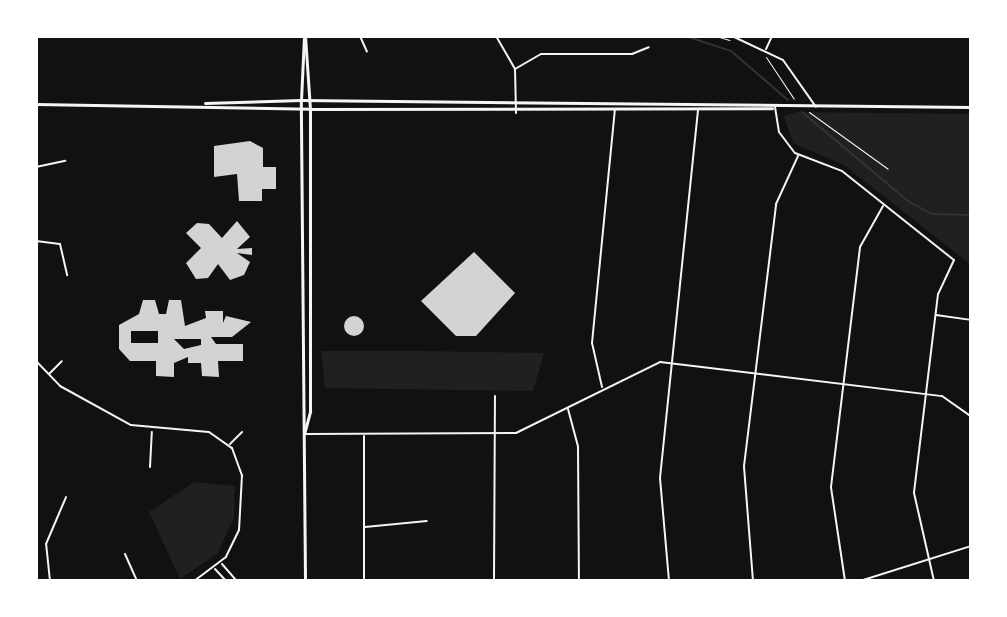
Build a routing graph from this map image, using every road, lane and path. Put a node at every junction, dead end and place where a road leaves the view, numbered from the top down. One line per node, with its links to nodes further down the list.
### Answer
1 (304, 36): 11 (main road); 12 (main road)
2 (360, 36): 8 (street)
3 (496, 36): 10 (street)
4 (732, 36): 7 (street)
5 (772, 36): 7 (street)
6 (649, 47): 10 (street)
7 (766, 49): 20 (street)
8 (367, 52)
9 (764, 54): 13 (path)
10 (515, 69): 16 (street)
11 (301, 100): 12 (main road); 15 (main road); 22 (main road)
12 (309, 100): 16 (main road); 23 (main road)
13 (794, 100)
14 (36, 104): 15 (main road)
15 (198, 104): 22 (main road)
16 (516, 104): 17 (main road); 27 (street)
17 (615, 104): 18 (main road); 25 (street)
18 (698, 104): 19 (main road); 24 (street)
19 (775, 107): 20 (main road); 24 (main road); 28 (street)
20 (816, 107): 21 (main road)
21 (971, 107)
22 (299, 109): 23 (main road); 52 (main road)
23 (310, 109): 27 (main road); 52 (main road)
24 (698, 110): 25 (main road); 41 (street)
25 (615, 112): 27 (main road); 45 (street)
26 (809, 112): 31 (path)
27 (516, 113)
28 (799, 155): 32 (street); 42 (street)
29 (65, 161): 30 (street)
30 (36, 167)
31 (888, 169)
32 (883, 205): 37 (street); 44 (street)
33 (65, 240): 35 (street)
34 (36, 241): 35 (street)
35 (60, 244): 36 (street)
36 (67, 275)
37 (935, 315): 38 (street); 46 (street)
38 (971, 320)
39 (36, 361): 43 (street)
40 (62, 361): 43 (street)
41 (673, 363): 42 (street); 45 (street); 74 (street)
42 (755, 374): 44 (street); 75 (street)
43 (48, 375): 50 (street)
44 (842, 384): 46 (street); 76 (street)
45 (603, 389): 48 (street)
46 (925, 394): 49 (street); 62 (street)
47 (495, 396): 54 (street)
48 (568, 408): 54 (street); 73 (street)
49 (971, 416)
50 (152, 431): 55 (street); 56 (street)
51 (242, 432): 55 (street)
52 (304, 434): 53 (street); 70 (main road)
53 (364, 434): 54 (street); 59 (street)
54 (494, 434): 72 (street)
55 (229, 444): 63 (street)
56 (150, 467)
57 (66, 497): 65 (street)
58 (427, 521): 59 (street)
59 (364, 527): 71 (street)
60 (971, 546): 62 (street)
61 (125, 554): 66 (street)
62 (927, 560): 77 (street); 78 (street)
63 (220, 563): 64 (street); 69 (street)
64 (214, 568): 67 (street); 68 (street)
65 (50, 581)
66 (137, 581)
67 (194, 581)
68 (226, 581)
69 (237, 581)
70 (305, 581)
71 (364, 581)
72 (494, 581)
73 (579, 581)
74 (669, 581)
75 (753, 581)
76 (845, 581)
77 (860, 581)
78 (934, 581)

